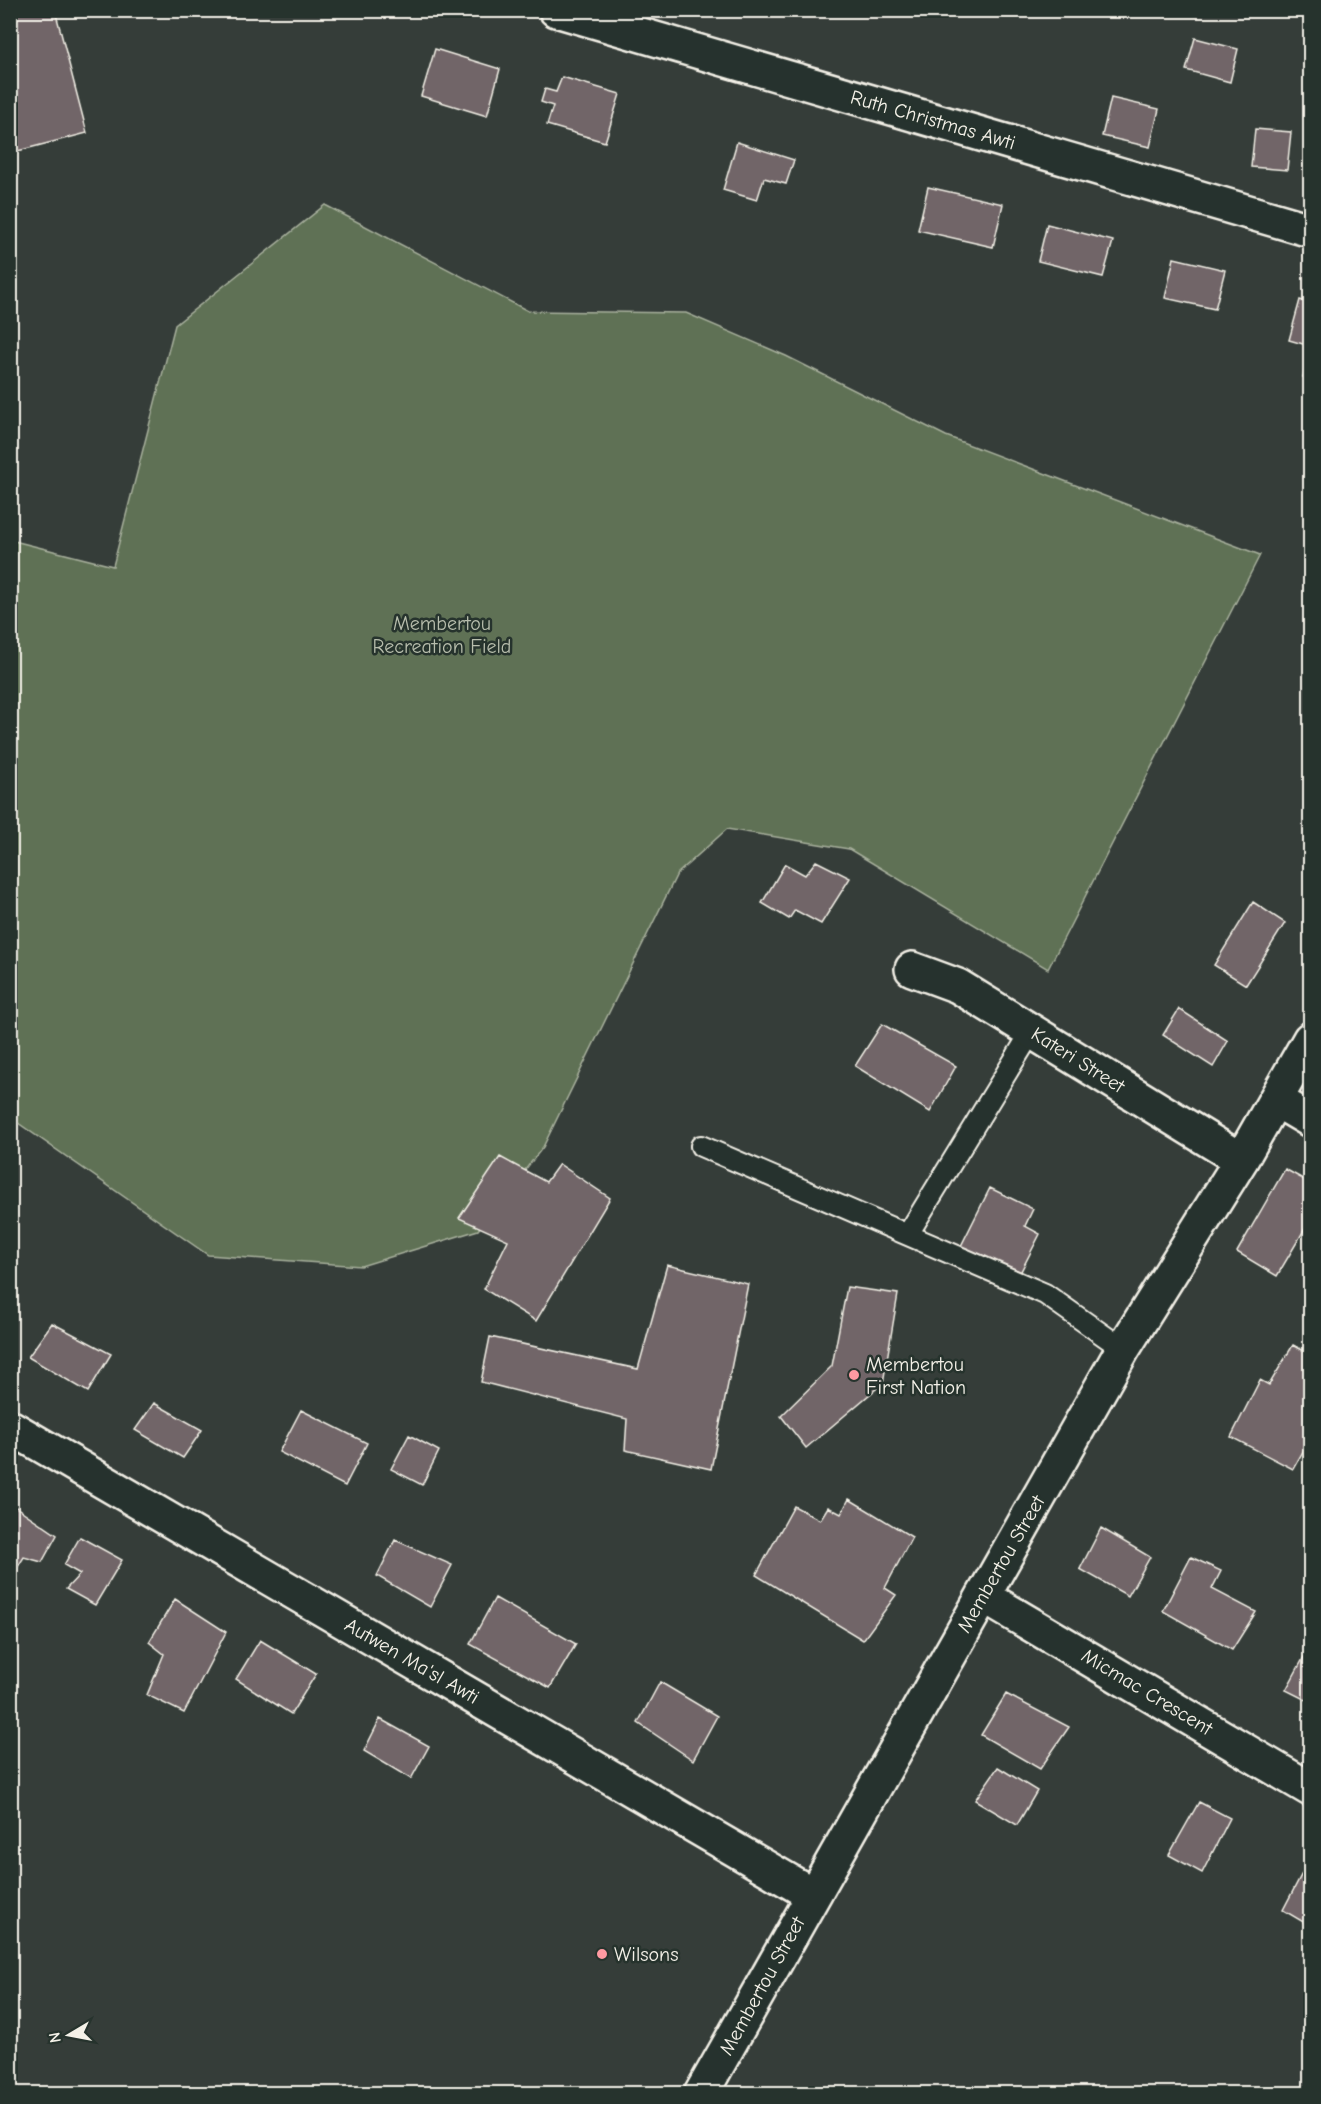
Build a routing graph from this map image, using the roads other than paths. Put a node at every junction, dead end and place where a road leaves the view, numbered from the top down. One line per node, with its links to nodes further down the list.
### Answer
1 (556, 10): 2 (street, Ruth Christmas Awti)
2 (1311, 230)
3 (912, 969): 4 (street, Kateri Street)
4 (1032, 1031): 9 (street, Kateri Street); 10 (lane)
5 (1311, 1039): 6 (street, Membertou Street)
6 (1276, 1100): 7 (street); 9 (street, Membertou Street)
7 (1311, 1120)
8 (701, 1146): 10 (lane)
9 (1241, 1160): 11 (street, Membertou Street)
10 (908, 1234): 11 (lane)
11 (1123, 1349): 13 (street, Membertou Street)
12 (10, 1427): 15 (street, Autwen Ma'sl Awti)
13 (983, 1596): 14 (street, Micmac Crescent); 15 (street, Membertou Street)
14 (1311, 1789)
15 (813, 1895): 16 (street, Membertou Street)
16 (701, 2094)

